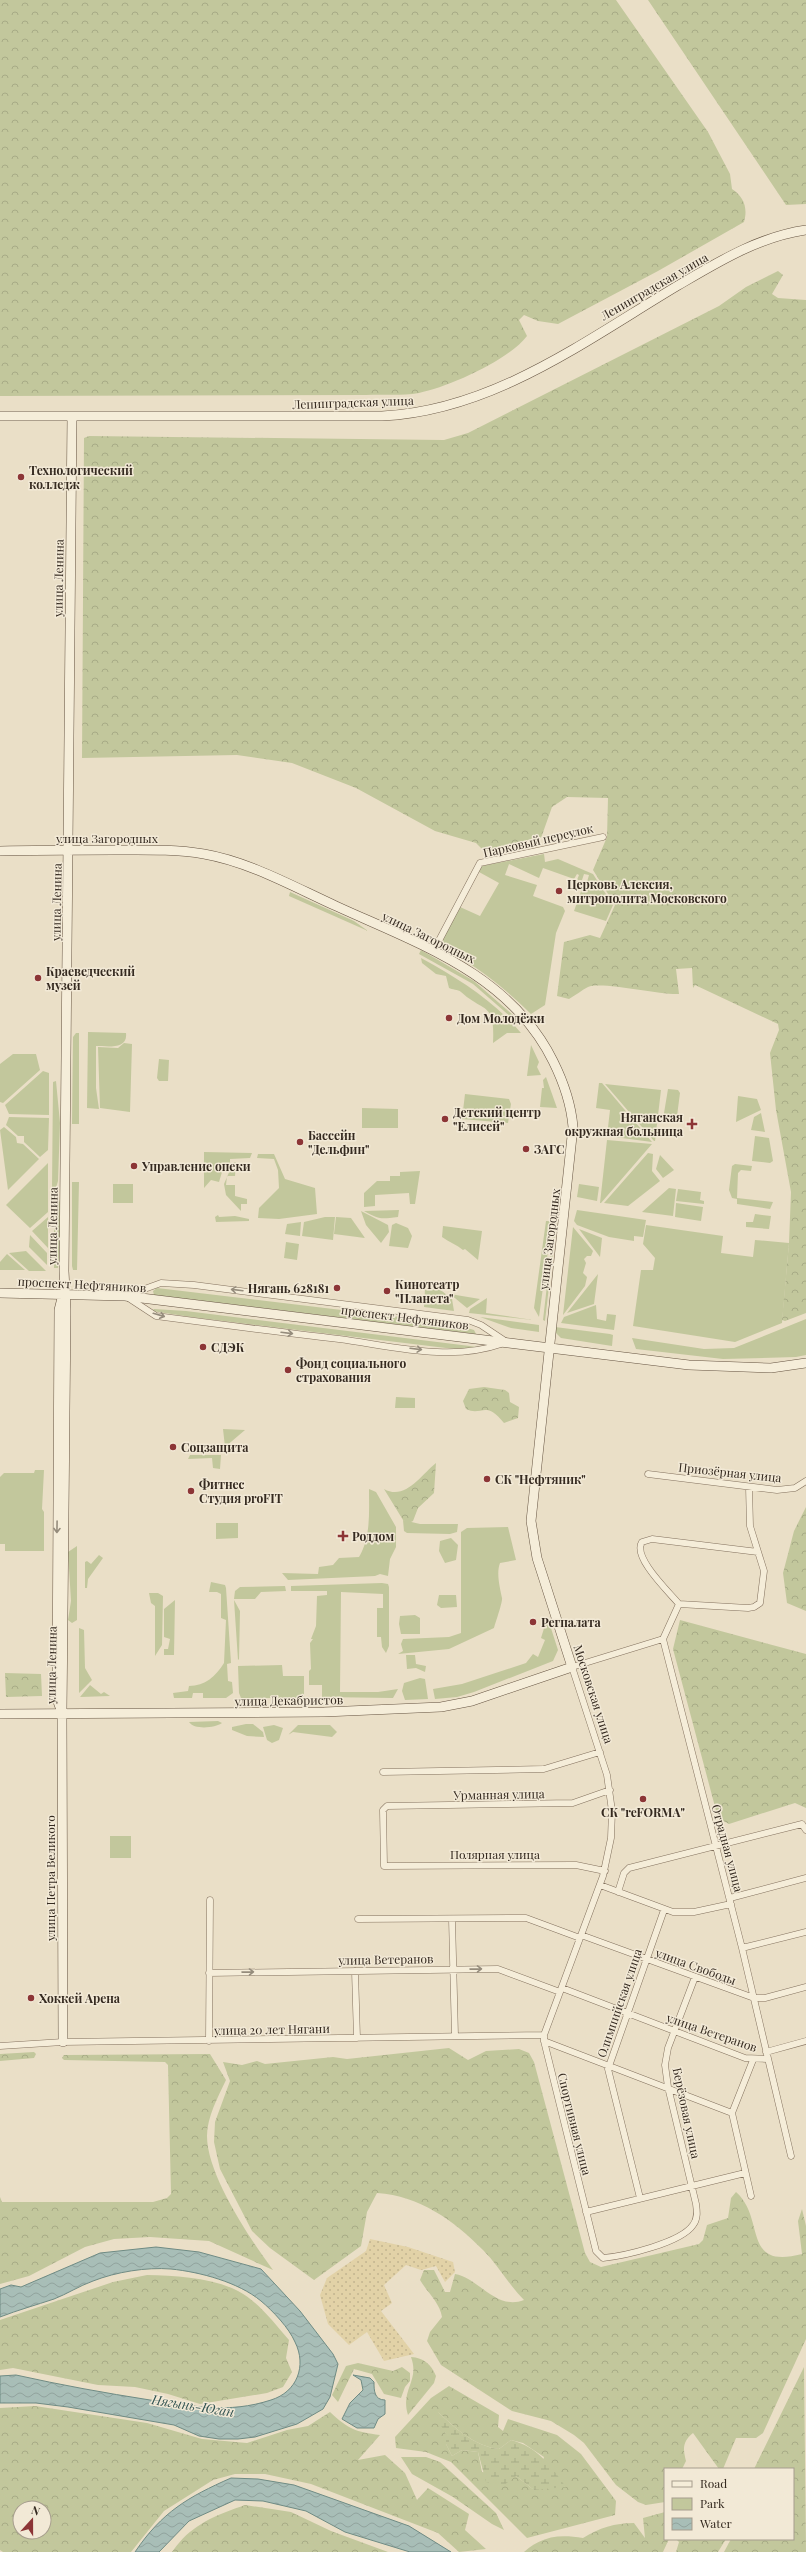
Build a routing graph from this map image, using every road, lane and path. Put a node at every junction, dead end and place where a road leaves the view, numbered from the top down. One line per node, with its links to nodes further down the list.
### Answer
1 (806, 230): 3 (main road, Ленинградская улица)
2 (0, 416): 3 (main road, Ленинградская улица)
3 (72, 416): 5 (main road, улица Ленина)
4 (603, 836): 7 (street, Парковый переулок)
5 (68, 850): 6 (main road, улица Загородных); 7 (main road, улица Загородных); 9 (main road, улица Ленина)
6 (0, 851)
7 (434, 950): 12 (main road, улица Загородных)
8 (0, 1293): 9 (main road, проспект Нефтяников)
9 (64, 1293): 10 (main road, проспект Нефтяников); 21 (main road, улица Ленина)
10 (125, 1296): 11 (main road, проспект Нефтяников); 11 (street, one-way to 11); 11 (street, one-way to 10)
11 (506, 1342): 12 (main road, проспект Нефтяников)
12 (548, 1347): 13 (main road, проспект Нефтяников); 20 (main road, Московская улица)
13 (806, 1363)
14 (648, 1474): 16 (street, Приозёрная улица)
15 (806, 1481): 16 (street, Приозёрная улица)
16 (749, 1487): 17 (street)
17 (758, 1552): 18 (street); 18 (street)
18 (679, 1604): 19 (street)
19 (663, 1639): 20 (street); 27 (street, Отрадная улица)
20 (572, 1667): 21 (main road, улица Декабристов); 23 (street, Московская улица)
21 (62, 1713): 22 (main road, улица Декабристов); 56 (main road, улица Петра Великого)
22 (0, 1714)
23 (600, 1752): 24 (street); 25 (street, Московская улица)
24 (383, 1772)
25 (610, 1790): 28 (street, Урманная улица); 29 (street, Московская улица)
26 (806, 1830): 27 (street)
27 (717, 1846): 32 (street); 34 (street, Отрадная улица)
28 (384, 1866): 29 (street, Полярная улица)
29 (605, 1871): 31 (street, Московская улица)
30 (806, 1878): 34 (street)
31 (600, 1885): 32 (street); 39 (street, Московская улица)
32 (618, 1892): 35 (street)
33 (210, 1900): 44 (street)
34 (731, 1901): 35 (street); 40 (street, Отрадная улица)
35 (664, 1910): 41 (street, Олимпийская улица)
36 (358, 1919): 37 (street, улица Свободы)
37 (452, 1919): 39 (street, улица Свободы); 42 (street)
38 (806, 1932): 40 (street)
39 (580, 1937): 41 (street, улица Свободы); 47 (street, Московская улица)
40 (742, 1948): 48 (street, Отрадная улица)
41 (646, 1959): 45 (street, улица Свободы); 49 (street, Олимпийская улица)
42 (453, 1970): 43 (street, улица Ветеранов); 47 (street, улица Ветеранов, one-way to 47); 51 (street)
43 (355, 1971): 44 (street, улица Ветеранов, one-way to 43); 52 (street)
44 (209, 1972): 54 (street)
45 (695, 1977): 48 (street, улица Свободы); 50 (street, Берёзовая улица)
46 (806, 1987): 48 (street, улица Свободы)
47 (561, 1990): 49 (street, улица Ветеранов); 53 (street, Московская улица)
48 (754, 1998): 58 (street, Отрадная улица)
49 (627, 2013): 50 (street, улица Ветеранов); 61 (street, Олимпийская улица)
50 (675, 2031): 60 (street, улица Ветеранов); 62 (street, Берёзовая улица)
51 (455, 2036): 52 (street, улица 20 лет Нягани); 53 (street, улица 20 лет Нягани)
52 (357, 2038): 54 (street, улица 20 лет Нягани)
53 (544, 2038): 61 (street); 69 (street, Спортивная улица)
54 (209, 2040): 56 (street, улица 20 лет Нягани)
55 (806, 2041): 58 (street, улица Ветеранов)
56 (63, 2042): 57 (street, улица 20 лет Нягани)
57 (0, 2046)
58 (766, 2052): 59 (street, Отрадная улица)
59 (767, 2059): 60 (street, улица Ветеранов); 64 (street, Отрадная улица)
60 (753, 2060): 63 (street)
61 (609, 2065): 62 (street); 68 (street, Олимпийская улица)
62 (668, 2087): 63 (street); 66 (street, Берёзовая улица)
63 (732, 2113): 65 (street)
64 (791, 2156)
65 (745, 2173): 66 (street); 67 (street)
66 (692, 2186): 68 (street); 69 (street, Спортивная улица)
67 (752, 2196)
68 (640, 2198): 69 (street)
69 (586, 2212)

